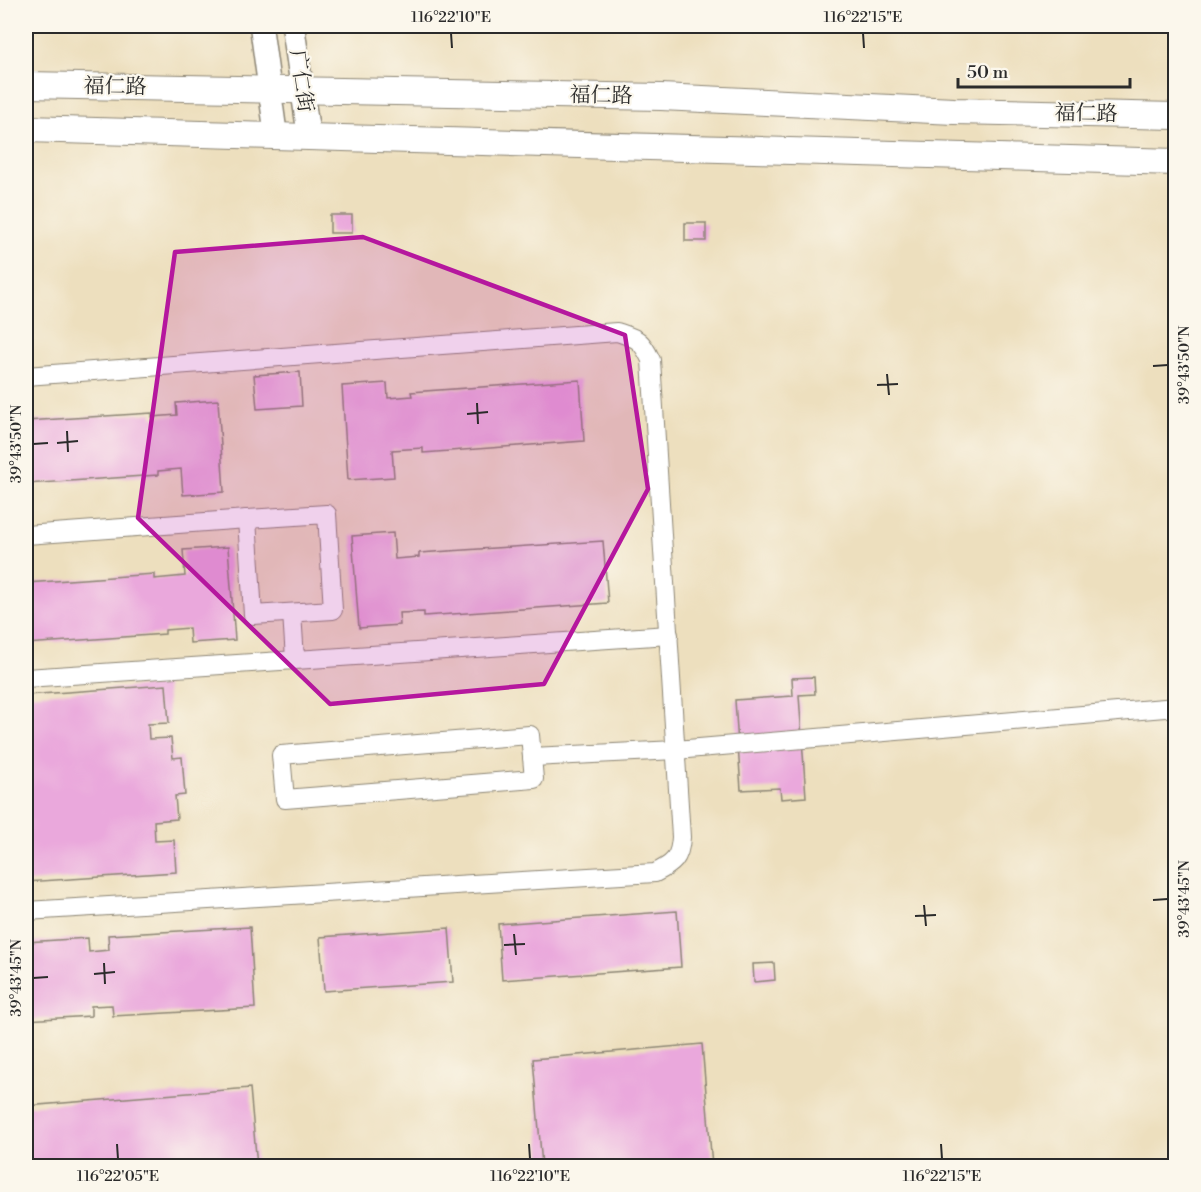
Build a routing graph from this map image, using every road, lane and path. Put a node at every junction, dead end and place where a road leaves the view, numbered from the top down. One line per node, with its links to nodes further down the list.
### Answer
1 (261, 26): 4 (street, 广仁街)
2 (293, 26): 5 (street, 广仁街)
3 (26, 85): 4 (main road, 福仁路)
4 (270, 90): 5 (main road, 福仁路); 8 (street, 广仁街)
5 (303, 90): 6 (main road, 福仁路); 9 (street, 广仁街)
6 (1176, 116)
7 (26, 129): 8 (main road)
8 (276, 136): 9 (main road)
9 (309, 137): 10 (main road)
10 (1176, 162)
11 (26, 376): 15 (street)
12 (247, 519): 13 (street); 14 (street); 14 (street)
13 (26, 535)
14 (292, 613): 16 (street)
15 (669, 635): 16 (street); 19 (street)
16 (294, 659): 17 (street)
17 (26, 678)
18 (1176, 707): 19 (street)
19 (676, 750): 20 (street); 21 (street)
20 (532, 757): 20 (street)
21 (26, 911)

